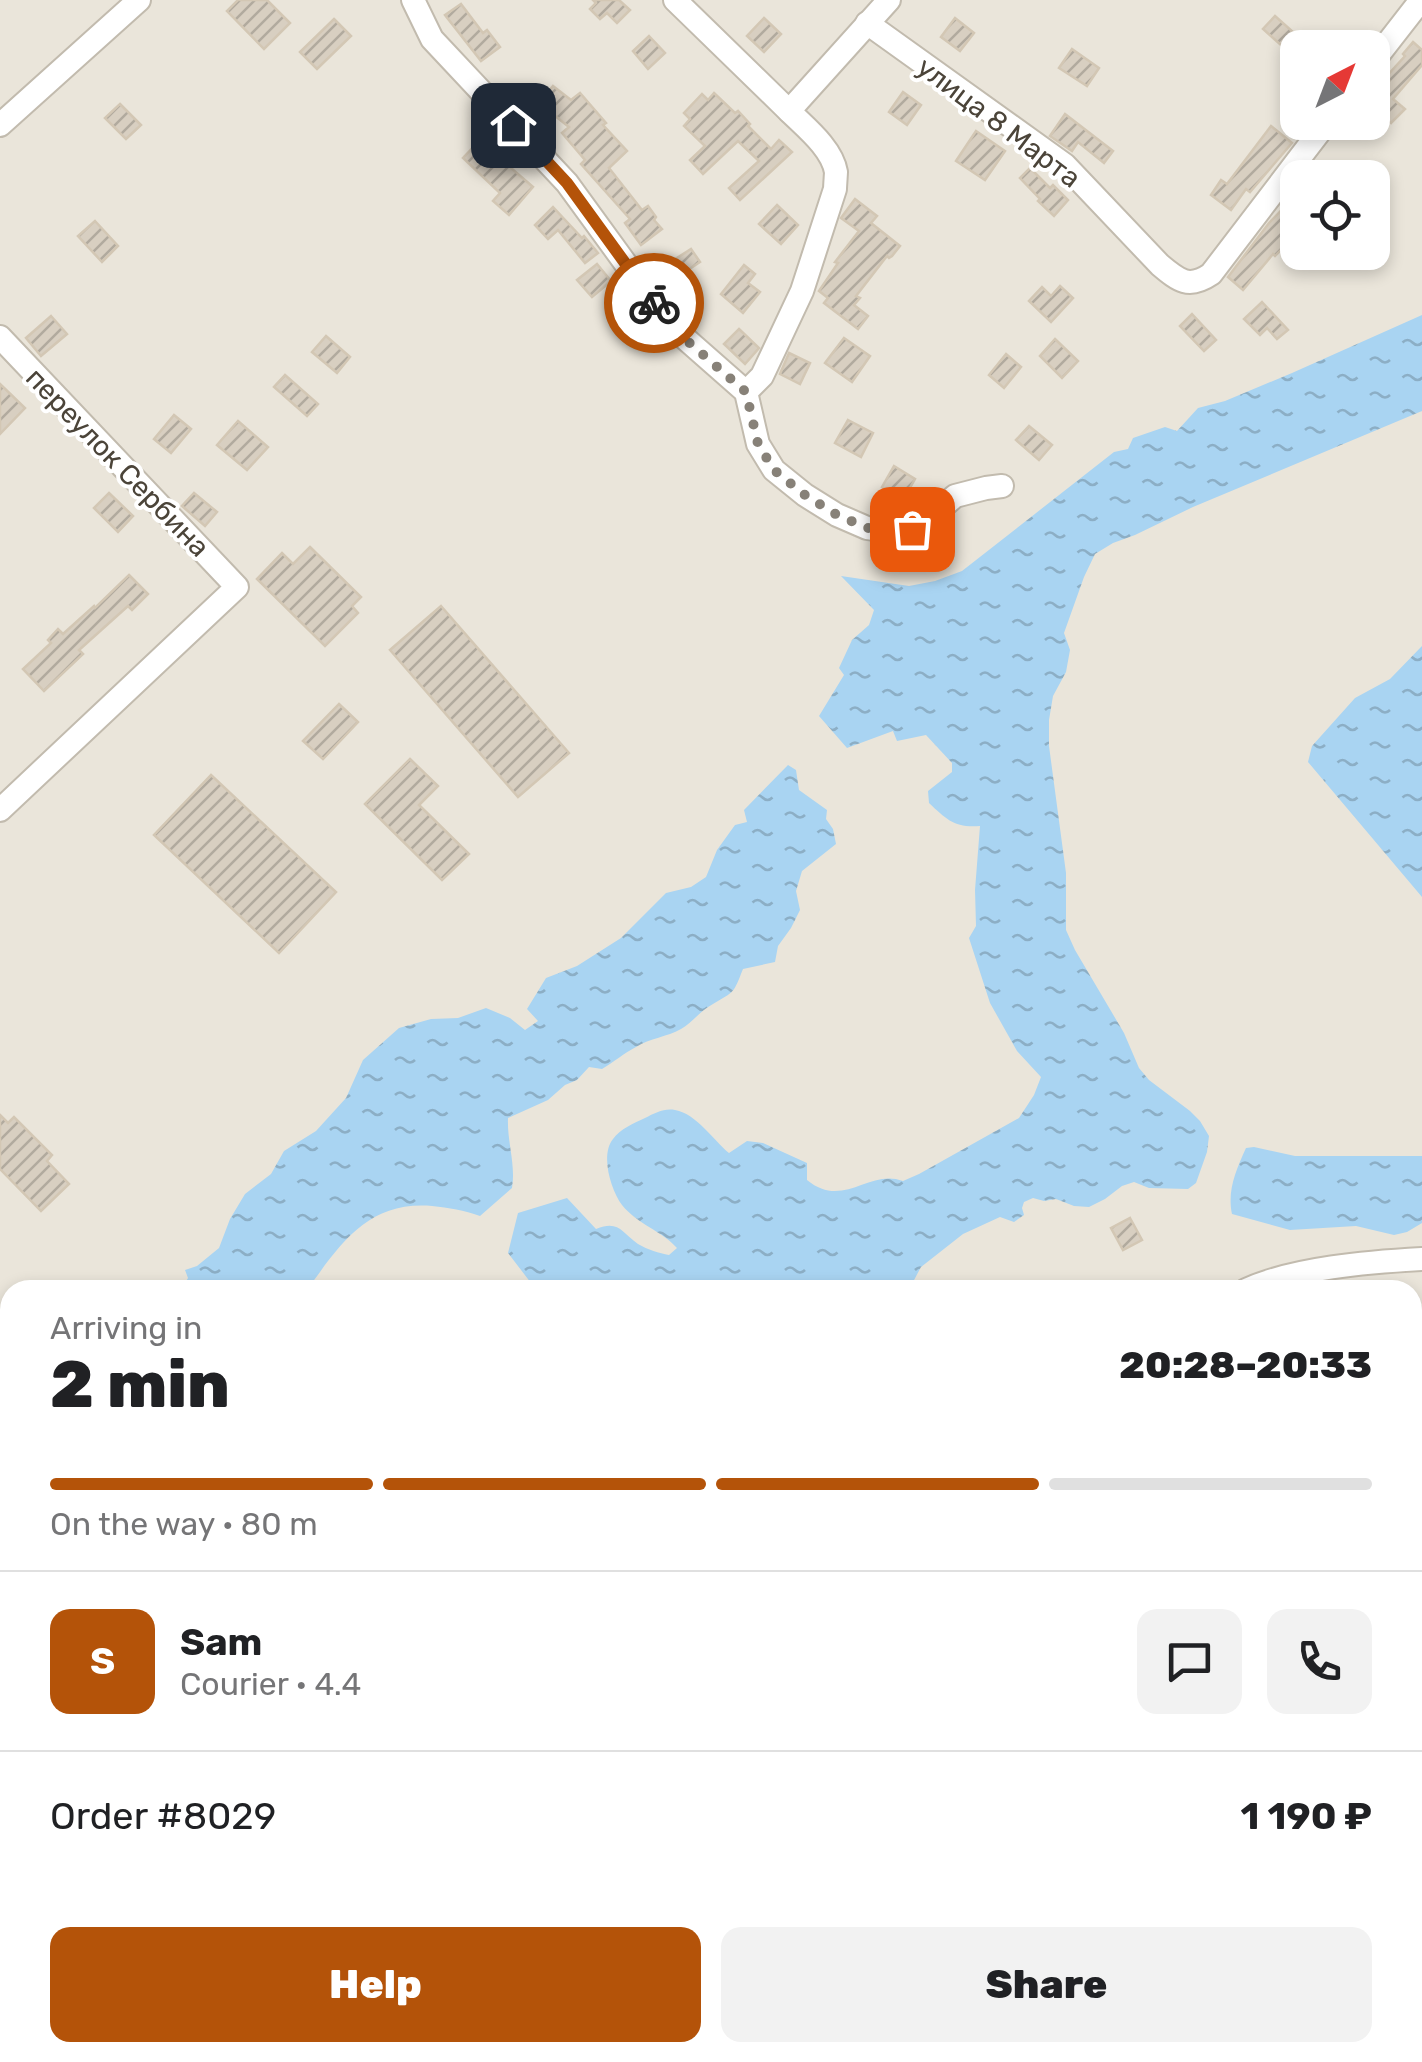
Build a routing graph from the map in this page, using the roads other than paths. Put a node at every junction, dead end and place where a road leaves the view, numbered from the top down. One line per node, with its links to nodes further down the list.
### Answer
1 (139, 0): 9 (street)
2 (413, 0): 12 (street)
3 (675, 0): 8 (street)
4 (889, 0): 6 (street)
5 (1421, 0): 7 (street)
6 (867, 23): 8 (street); 10 (street, улица 8 Марта)
7 (1390, 40)
8 (789, 111): 12 (street)
9 (0, 125)
10 (1313, 140)
11 (0, 338): 14 (street, переулок Сербина)
12 (746, 392): 13 (street)
13 (1002, 486)
14 (0, 810)
15 (1422, 1258): 16 (street)
16 (1267, 1280)

